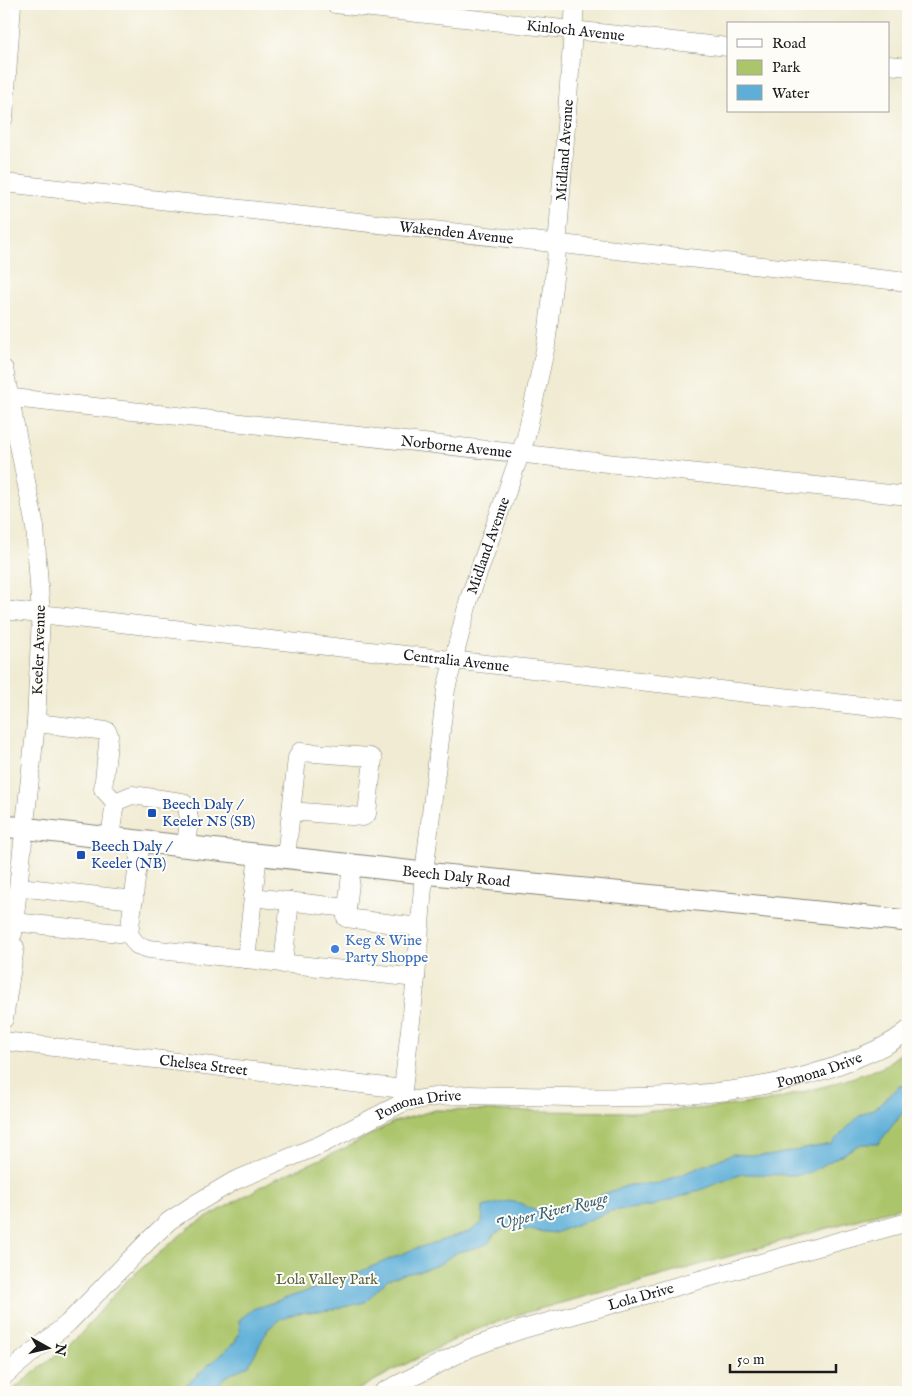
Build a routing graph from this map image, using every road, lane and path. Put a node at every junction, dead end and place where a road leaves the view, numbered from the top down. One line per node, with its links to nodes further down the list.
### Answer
1 (12, 4): 8 (street)
2 (335, 4): 4 (street, Kinloch Avenue)
3 (575, 4): 4 (street, Midland Avenue)
4 (573, 30): 5 (street, Kinloch Avenue); 10 (street, Midland Avenue)
5 (727, 48)
6 (890, 65): 7 (street)
7 (908, 67)
8 (4, 118)
9 (4, 183): 10 (street, Wakenden Avenue)
10 (558, 244): 11 (street, Wakenden Avenue); 14 (street, Midland Avenue)
11 (908, 282)
12 (4, 369): 13 (street, Keeler Avenue)
13 (6, 397): 14 (street, Norborne Avenue); 17 (street, Keeler Avenue)
14 (520, 453): 15 (street, Norborne Avenue); 18 (street, Midland Avenue)
15 (908, 496)
16 (4, 610): 17 (street, Centralia Avenue)
17 (41, 615): 18 (street, Centralia Avenue); 20 (street, Keeler Avenue)
18 (454, 660): 19 (street, Centralia Avenue); 31 (street, Midland Avenue)
19 (908, 711)
20 (36, 723): 21 (street); 24 (street, Keeler Avenue)
21 (115, 802): 25 (street); 27 (street)
22 (291, 811): 22 (street); 29 (street)
23 (4, 826): 24 (main road, Beech Daly Road)
24 (25, 828): 25 (main road, Beech Daly Road); 32 (street, Keeler Avenue)
25 (110, 838): 26 (main road, Beech Daly Road)
26 (142, 841): 27 (main road, Beech Daly Road); 34 (street)
27 (186, 846): 28 (main road, Beech Daly Road)
28 (258, 854): 29 (main road, Beech Daly Road); 33 (street)
29 (286, 857): 30 (main road, Beech Daly Road)
30 (352, 864): 31 (main road, Beech Daly Road); 36 (street)
31 (424, 872): 37 (main road, Beech Daly Road); 38 (street, Midland Avenue)
32 (19, 887): 34 (street); 39 (street, Keeler Avenue)
33 (253, 897): 35 (street); 41 (street)
34 (134, 900): 40 (street)
35 (290, 902): 36 (street); 42 (street)
36 (347, 908): 38 (street)
37 (908, 921)
38 (420, 927): 43 (street, Midland Avenue)
39 (11, 934): 40 (street); 44 (street, Keeler Avenue)
40 (129, 934): 41 (street)
41 (246, 960): 42 (street)
42 (282, 964): 43 (street)
43 (416, 978): 47 (street, Midland Avenue)
44 (4, 1019)
45 (908, 1030): 47 (street, Pomona Drive)
46 (4, 1041): 47 (street, Chelsea Street)
47 (403, 1096): 49 (street, Pomona Drive)
48 (908, 1222): 50 (street, Lola Drive)
49 (4, 1376)
50 (394, 1390)

